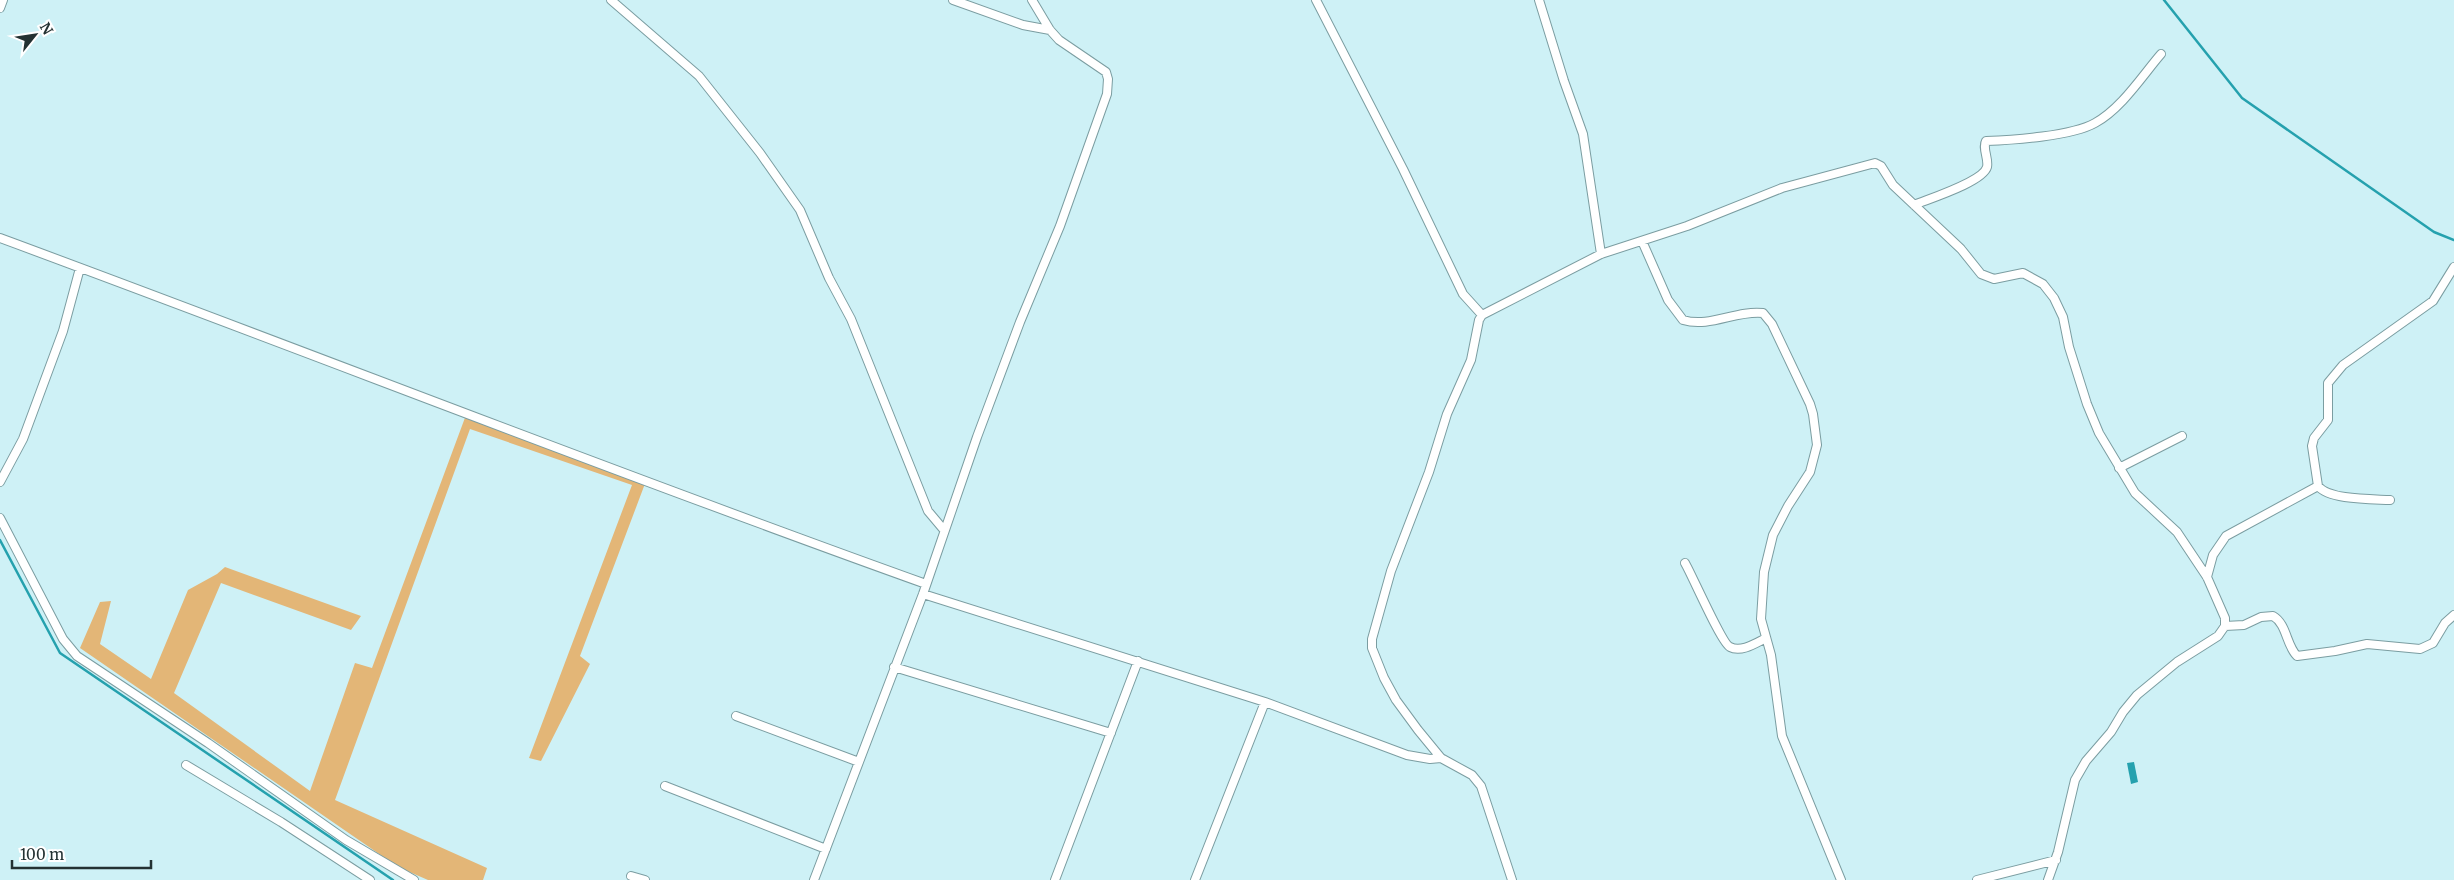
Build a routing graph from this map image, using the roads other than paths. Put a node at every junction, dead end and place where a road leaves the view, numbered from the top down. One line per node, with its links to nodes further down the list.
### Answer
1 (3, 0): 7 (street)
2 (611, 0): 23 (street)
3 (953, 0): 8 (street)
4 (1032, 0): 8 (street)
5 (1316, 0): 16 (street)
6 (1540, 0): 13 (street)
7 (0, 8)
8 (1050, 30): 23 (street)
9 (2161, 54): 10 (street)
10 (1914, 205): 12 (street); 18 (street)
11 (0, 238): 15 (street)
12 (1642, 241): 13 (street); 30 (street)
13 (1601, 254): 16 (street)
14 (2454, 267): 20 (street)
15 (80, 268): 19 (street); 26 (street)
16 (1482, 315): 36 (street)
17 (2182, 436): 18 (street)
18 (2119, 468): 25 (street)
19 (0, 482)
20 (2318, 486): 21 (street); 25 (street)
21 (2390, 500)
22 (0, 518): 45 (street)
23 (944, 530): 26 (street)
24 (1685, 562): 30 (street)
25 (2207, 577): 29 (street)
26 (926, 584): 27 (street)
27 (923, 594): 31 (street); 32 (street)
28 (2454, 615): 29 (street)
29 (2225, 626): 41 (street)
30 (1766, 638): 51 (street)
31 (1138, 661): 33 (street); 35 (street)
32 (894, 667): 35 (street); 37 (street)
33 (1265, 702): 36 (street); 49 (street)
34 (736, 716): 37 (street)
35 (1111, 733): 48 (street)
36 (1441, 758): 50 (street)
37 (859, 762): 40 (street)
38 (186, 765): 44 (street)
39 (665, 786): 40 (street)
40 (826, 849): 47 (street)
41 (2056, 860): 43 (street); 53 (street)
42 (631, 876): 46 (street)
43 (2002, 877): 52 (street)
44 (370, 880)
45 (414, 880)
46 (645, 880)
47 (814, 880)
48 (1055, 880)
49 (1195, 880)
50 (1512, 880)
51 (1841, 880)
52 (1977, 880)
53 (2048, 880)

